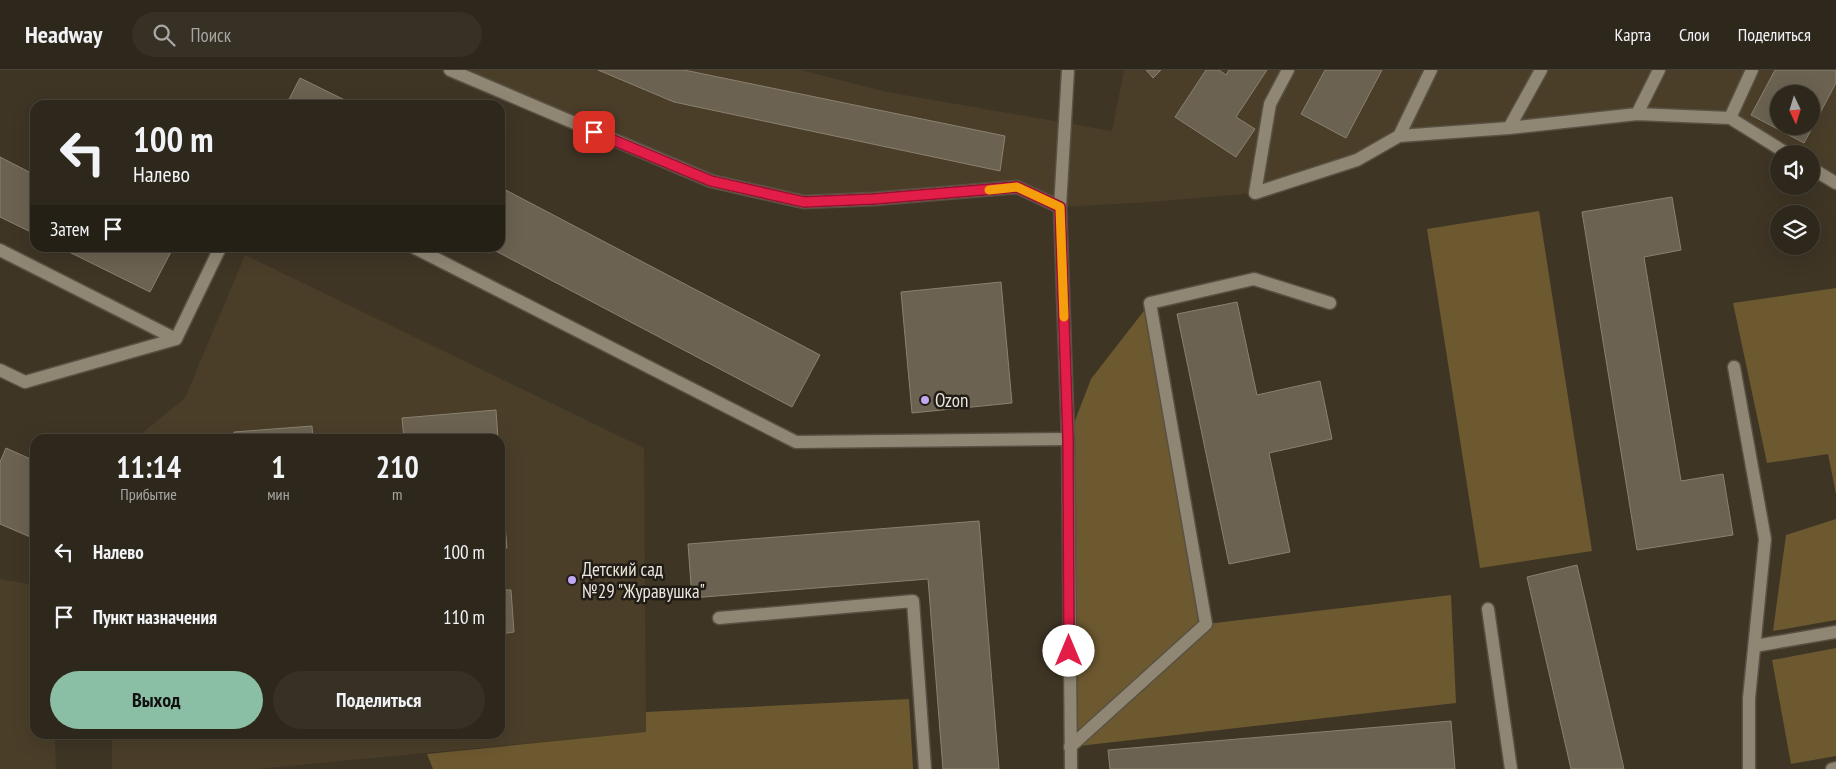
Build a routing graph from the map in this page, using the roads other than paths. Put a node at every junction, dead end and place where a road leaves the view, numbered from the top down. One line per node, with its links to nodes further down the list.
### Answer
1 (450, 70): 15 (street)
2 (1068, 70): 15 (street)
3 (1288, 70): 11 (street)
4 (1431, 70): 11 (street)
5 (1542, 70): 10 (street)
6 (1659, 70): 8 (street)
7 (1752, 70): 9 (street)
8 (1636, 114): 9 (street); 10 (street)
9 (1730, 118): 12 (street)
10 (1509, 128): 11 (street)
11 (1399, 136)
12 (1774, 145)
13 (1820, 174): 14 (street)
14 (1836, 184)
15 (1060, 207): 23 (street)
16 (0, 250): 20 (street)
17 (218, 252): 20 (street)
18 (423, 252): 23 (street)
19 (1330, 302): 28 (street)
20 (176, 338): 22 (street)
21 (1734, 367): 27 (street)
22 (0, 370)
23 (1068, 439): 28 (street)
24 (1488, 609): 31 (street)
25 (719, 618): 29 (street)
26 (1836, 632): 27 (street)
27 (1755, 646): 32 (street)
28 (1070, 747): 30 (street)
29 (925, 769)
30 (1071, 769)
31 (1511, 769)
32 (1749, 769)

